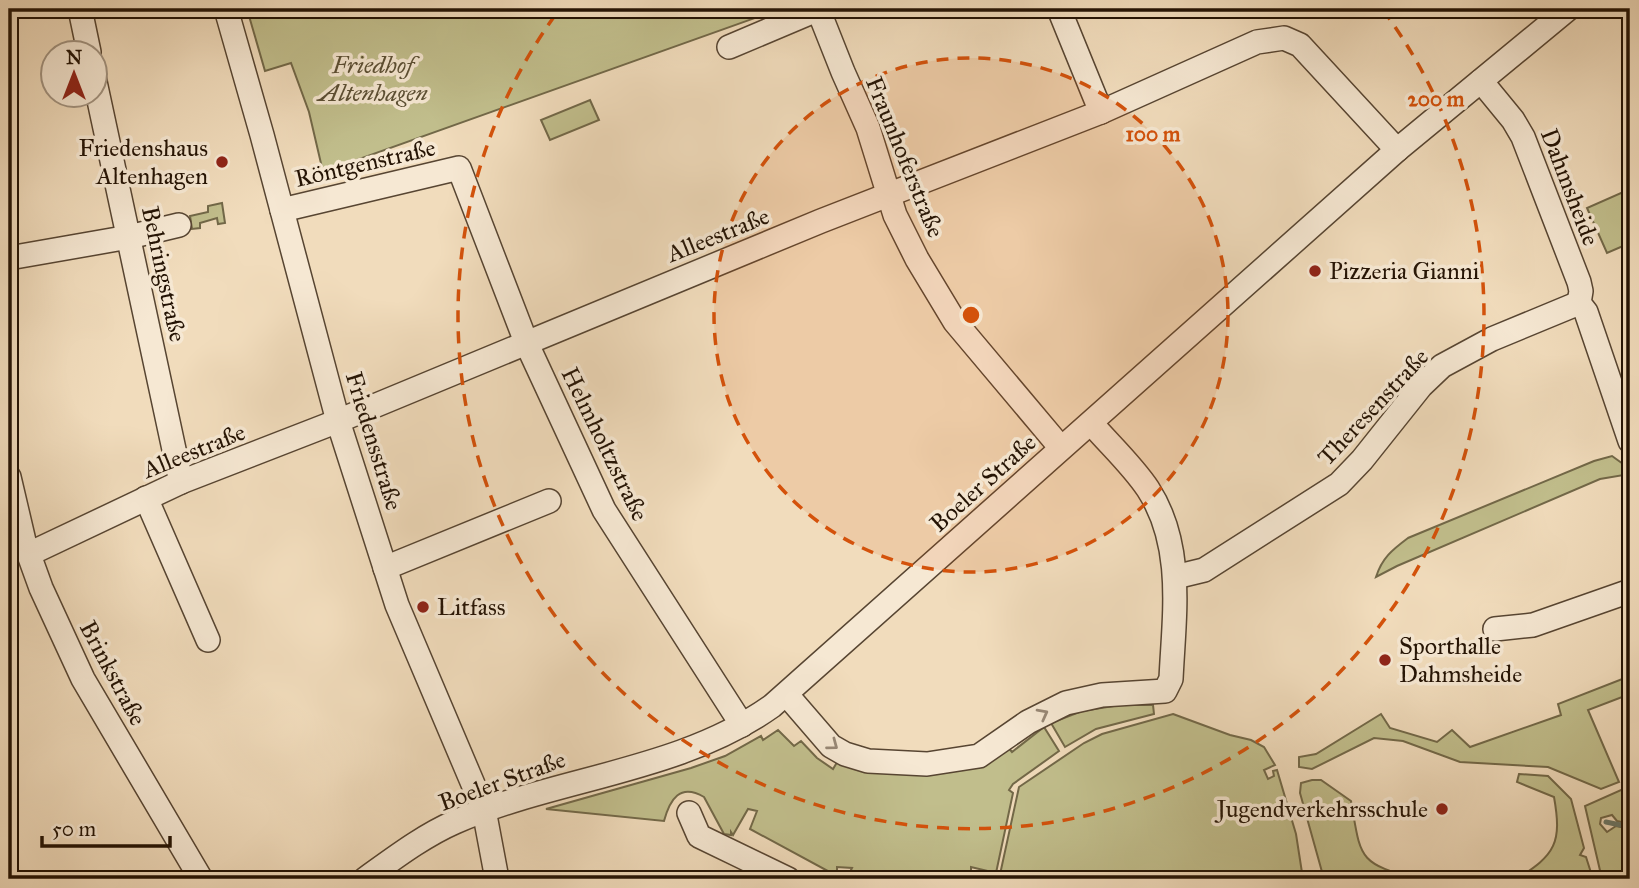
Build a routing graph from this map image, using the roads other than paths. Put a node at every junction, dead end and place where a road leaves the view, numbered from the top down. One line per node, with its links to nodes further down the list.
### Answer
1 (80, 9): 6 (street)
2 (226, 9): 14 (street, Friedensstraße)
3 (818, 9): 7 (street); 13 (street, Fraunhoferstraße)
4 (1059, 9): 10 (street)
5 (1568, 9): 8 (street, Boeler Straße)
6 (86, 38)
7 (729, 47)
8 (1481, 81): 11 (street, Boeler Straße); 18 (street, Dahmsheide)
9 (101, 108): 16 (street, Behringstraße)
10 (1101, 112): 11 (street, Alleestraße); 13 (street, Alleestraße)
11 (1397, 150): 21 (street, Boeler Straße)
12 (459, 167): 14 (street, Röntgenstraße); 19 (street, Helmholtzstraße)
13 (888, 194): 19 (street, Alleestraße); 23 (street, Fraunhoferstraße)
14 (282, 210): 20 (street, Friedensstraße)
15 (179, 225): 16 (street)
16 (129, 237): 17 (street); 25 (street, Behringstraße)
17 (9, 258)
18 (1579, 303): 22 (street, Dahmsheide); 30 (street, Theresenstraße)
19 (526, 342): 20 (street, Alleestraße); 35 (street, Helmholtzstraße)
20 (338, 421): 25 (street, Alleestraße); 29 (street, Friedensstraße)
21 (1091, 423): 23 (street, Boeler Straße); 30 (street)
22 (1630, 441)
23 (1061, 448): 34 (street, Boeler Straße)
24 (9, 477): 28 (street, Brinkstraße)
25 (181, 482): 26 (street, Alleestraße)
26 (146, 498): 28 (street, Alleestraße); 33 (street)
27 (550, 501): 29 (street)
28 (29, 554): 38 (street, Brinkstraße)
29 (385, 568): 36 (street, Friedensstraße)
30 (1175, 577): 34 (street, one-way to 30)
31 (1630, 591): 32 (street)
32 (1495, 629)
33 (208, 640)
34 (787, 695): 35 (street, Boeler Straße)
35 (742, 725): 36 (street, Boeler Straße)
36 (484, 810): 39 (street, Boeler Straße); 40 (street, Friedensstraße)
37 (688, 813): 41 (street)
38 (201, 879)
39 (365, 879)
40 (497, 879)
41 (788, 879)

